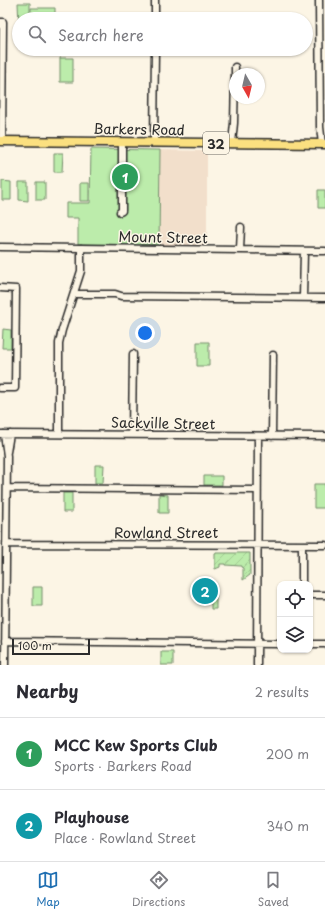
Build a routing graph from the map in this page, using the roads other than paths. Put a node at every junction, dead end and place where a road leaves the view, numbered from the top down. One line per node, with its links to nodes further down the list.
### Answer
1 (155, 0): 3 (street)
2 (319, 0): 11 (street)
3 (155, 12)
4 (1, 22): 7 (street)
5 (155, 56): 9 (street)
6 (234, 104): 10 (street)
7 (1, 141): 8 (main road, Barkers Road / 32)
8 (122, 142): 9 (main road, Barkers Road / 32); 12 (street)
9 (154, 142): 10 (main road, Barkers Road / 32)
10 (234, 143): 11 (main road, Barkers Road / 32)
11 (321, 144)
12 (120, 212)
13 (241, 227): 16 (street)
14 (0, 248): 15 (street, Mount Street)
15 (81, 248): 16 (street, Mount Street); 20 (street)
16 (240, 250): 17 (street, Mount Street)
17 (304, 251): 18 (street, Mount Street); 21 (street)
18 (325, 251)
19 (0, 288): 25 (street)
20 (74, 294): 21 (street); 27 (street)
21 (303, 298): 22 (street)
22 (325, 298)
23 (133, 354): 28 (street)
24 (273, 355): 30 (street)
25 (0, 388)
26 (5, 434): 27 (street, Sackville Street); 32 (street)
27 (59, 434): 28 (street, Sackville Street)
28 (132, 434): 29 (street, Sackville Street)
29 (258, 436): 30 (street, Sackville Street); 33 (street)
30 (272, 436): 31 (street, Sackville Street)
31 (325, 436)
32 (7, 488): 33 (street); 34 (street)
33 (257, 490): 35 (street)
34 (6, 544): 35 (street, Rowland Street); 41 (street)
35 (257, 544): 36 (street, Rowland Street); 43 (street)
36 (302, 545): 37 (street, Rowland Street); 38 (street)
37 (325, 545)
38 (302, 581)
39 (313, 595): 40 (street)
40 (325, 595)
41 (3, 619): 42 (street)
42 (5, 641): 43 (street); 47 (street)
43 (256, 644): 44 (street); 48 (street)
44 (277, 644)
45 (313, 644): 46 (street)
46 (325, 644)
47 (5, 665)
48 (256, 665)

